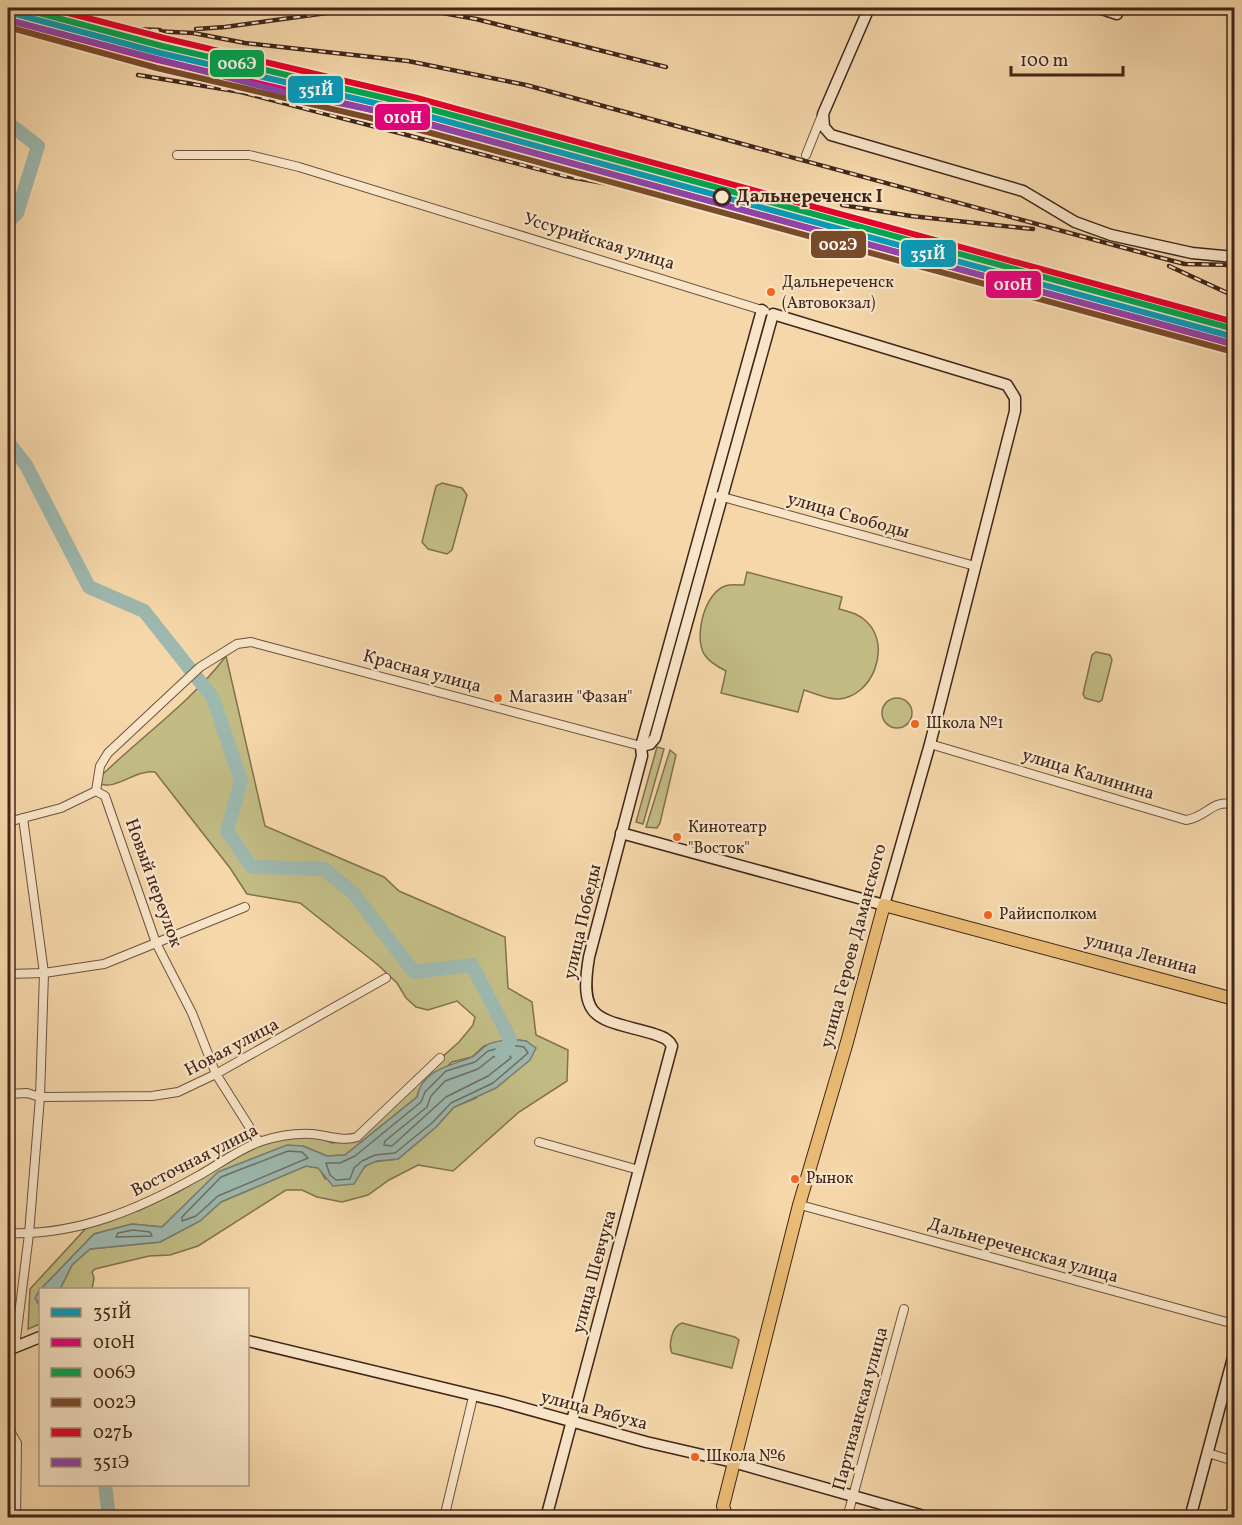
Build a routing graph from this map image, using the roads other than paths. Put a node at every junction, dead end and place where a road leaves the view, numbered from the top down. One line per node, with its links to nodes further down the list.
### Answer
1 (869, 8): 4 (main road)
2 (1099, 8): 3 (main road)
3 (1117, 15)
4 (823, 114): 6 (street); 7 (main road)
5 (177, 155): 8 (street, Уссурийская улица)
6 (806, 155)
7 (1234, 256)
8 (767, 312): 9 (main road, Уссурийская улица); 10 (main road, улица Победы)
9 (1007, 385): 11 (main road, улица Героев Даманского)
10 (718, 495): 11 (street, улица Свободы); 13 (main road, улица Победы)
11 (975, 566): 12 (main road, улица Героев Даманского)
12 (930, 744): 15 (street, улица Калинина); 19 (main road, улица Героев Даманского)
13 (640, 746): 14 (street, Красная улица); 18 (main road, улица Победы)
14 (96, 791): 16 (street); 21 (street, Новый переулок)
15 (1234, 805)
16 (23, 818): 17 (street); 22 (street)
17 (8, 822)
18 (621, 833): 19 (main road, улица Ленина); 26 (main road, улица Победы)
19 (884, 904): 25 (main road, улица Ленина); 48 (main road, улица Героев Даманского)
20 (245, 907): 21 (street)
21 (156, 943): 22 (street); 28 (street, Новый переулок)
22 (44, 973): 23 (street); 30 (street)
23 (8, 974)
24 (386, 978): 28 (street, Новая улица)
25 (1234, 999)
26 (664, 1037): 33 (main road, улица Шевчука)
27 (440, 1058): 31 (street, Восточная улица)
28 (216, 1074): 30 (street, Новая улица); 31 (street, Новый переулок)
29 (8, 1094): 30 (street, Новая улица)
30 (40, 1097): 36 (street)
31 (259, 1142): 36 (street, Восточная улица)
32 (539, 1142): 33 (street)
33 (639, 1170): 44 (main road, улица Шевчука)
34 (804, 1206): 38 (street, Дальнереченская улица)
35 (8, 1233): 36 (street, Восточная улица)
36 (29, 1234): 41 (street)
37 (904, 1309): 49 (street, Партизанская улица)
38 (1234, 1324)
39 (37, 1338): 41 (main road)
40 (249, 1341): 43 (main road, улица Рябуха)
41 (11, 1348)
42 (1234, 1354): 46 (main road)
43 (474, 1397): 44 (main road, улица Рябуха); 52 (street)
44 (573, 1423): 48 (main road, улица Рябуха); 53 (main road, улица Шевчука)
45 (8, 1428): 51 (street)
46 (1208, 1453): 47 (street); 56 (main road)
47 (1234, 1461)
48 (734, 1462): 49 (main road, улица Рябуха); 50 (main road, улица Героев Даманского)
49 (853, 1496): 54 (street, Партизанская улица); 55 (main road, улица Рябуха)
50 (724, 1514)
51 (15, 1518)
52 (444, 1518)
53 (546, 1518)
54 (847, 1518)
55 (931, 1518)
56 (1190, 1518)

